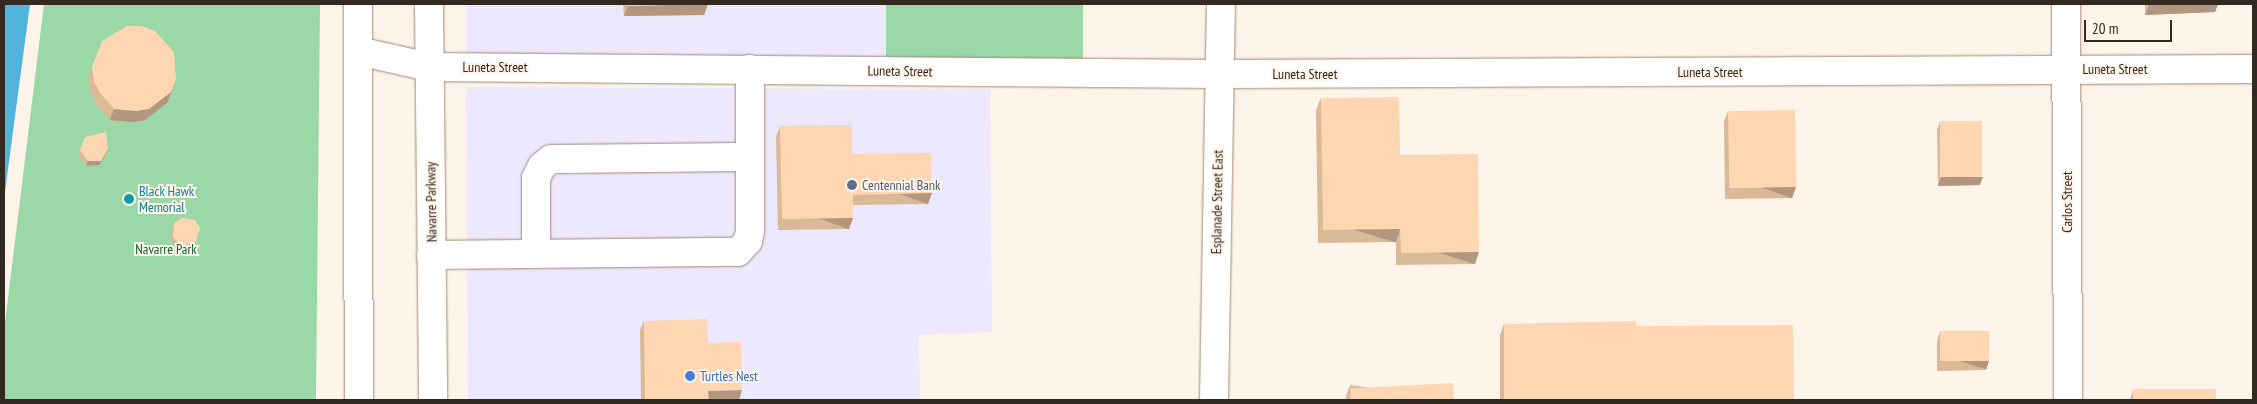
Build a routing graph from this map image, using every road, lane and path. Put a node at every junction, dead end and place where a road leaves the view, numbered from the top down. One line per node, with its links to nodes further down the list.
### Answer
1 (358, 4): 5 (main road)
2 (429, 4): 6 (main road, Navarre Parkway)
3 (1221, 4): 10 (main road, Esplanade Street East)
4 (2066, 4): 8 (main road, Carlos Street)
5 (358, 51): 6 (main road, Luneta Street); 14 (main road)
6 (429, 67): 7 (main road, Luneta Street); 13 (main road, Navarre Parkway)
7 (750, 69): 10 (main road, Luneta Street); 11 (main road)
8 (2066, 69): 9 (main road, Luneta Street); 10 (main road, Luneta Street); 17 (main road, Carlos Street)
9 (2253, 69)
10 (1220, 74): 16 (main road, Esplanade Street East)
11 (750, 157): 12 (main road); 12 (main road)
12 (536, 254): 13 (main road)
13 (431, 255): 15 (main road, Navarre Parkway)
14 (359, 400)
15 (432, 400)
16 (1214, 400)
17 (2068, 400)

